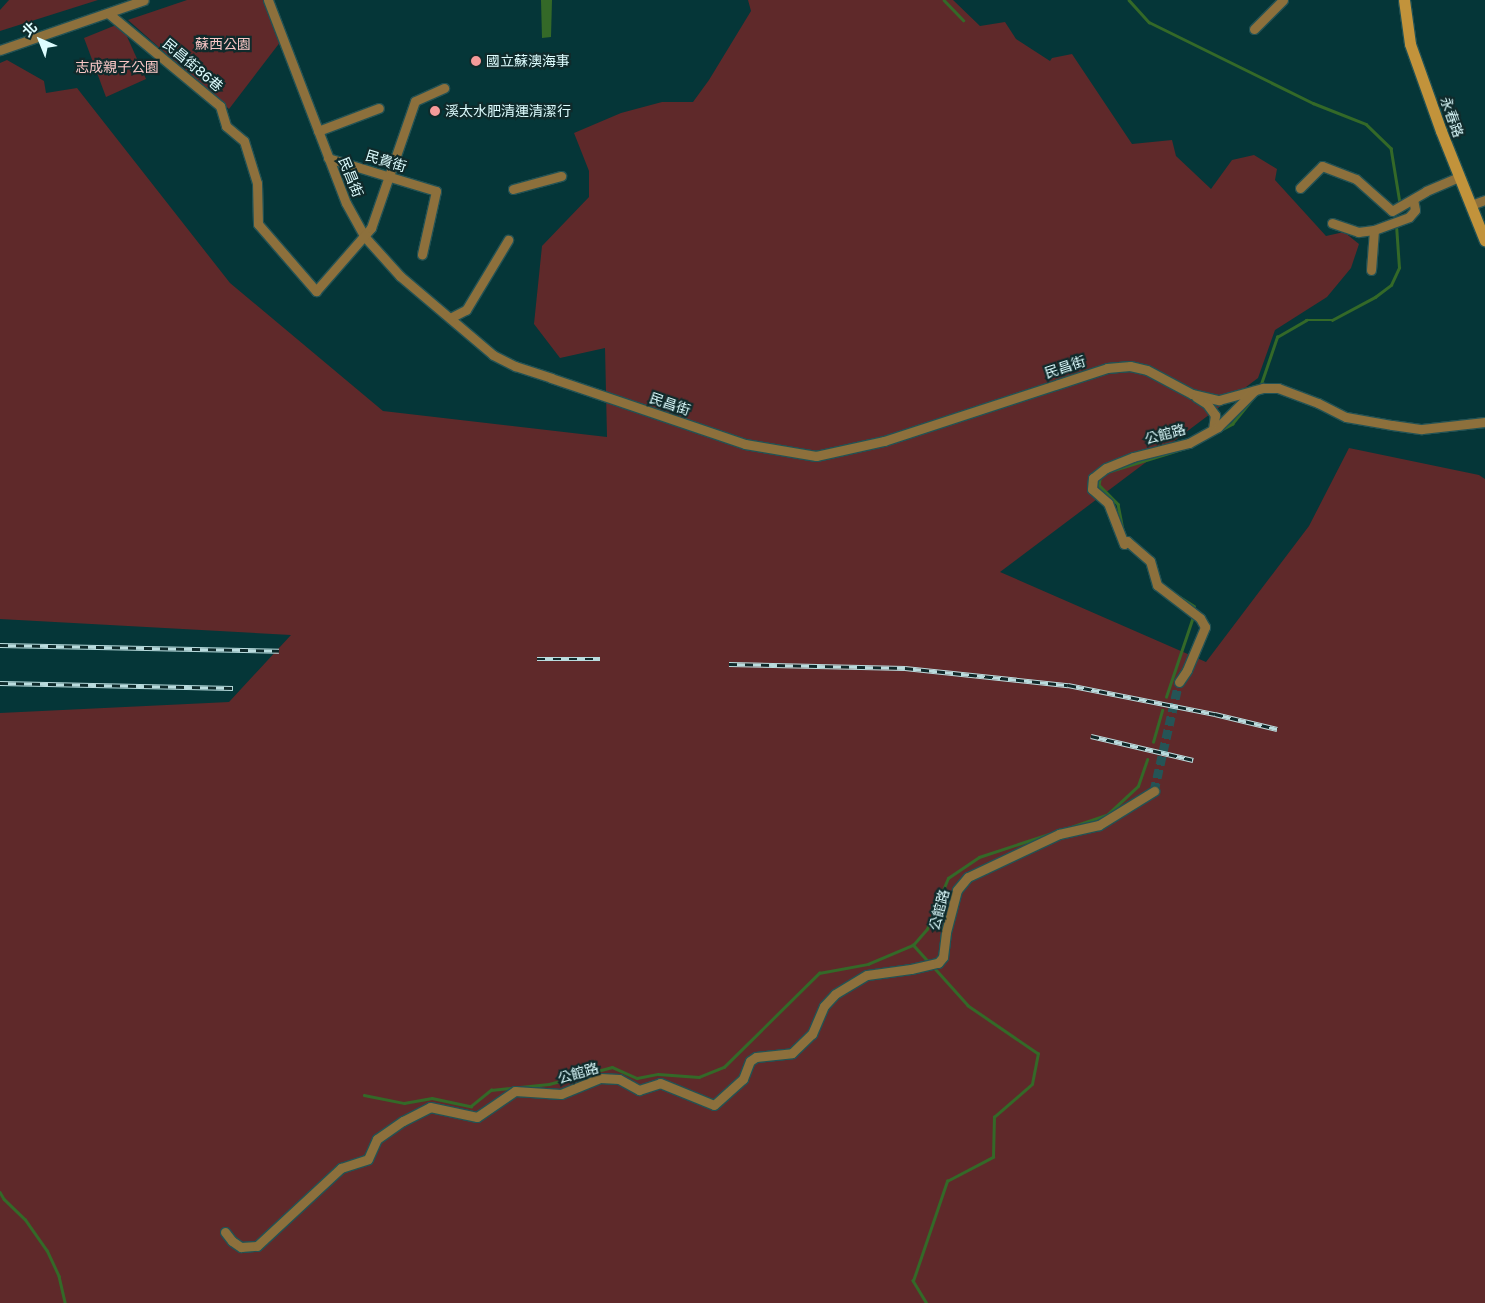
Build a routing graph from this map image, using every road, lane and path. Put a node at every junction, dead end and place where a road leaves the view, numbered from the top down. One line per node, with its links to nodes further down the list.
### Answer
1 (144, 0): 5 (street)
2 (268, 0): 10 (street, 民昌街)
3 (1283, 0): 6 (street)
4 (1404, 0): 14 (street, 永春路)
5 (108, 12): 7 (street); 22 (street, 民昌街86巷)
6 (1254, 28)
7 (0, 50)
8 (444, 88): 12 (street)
9 (379, 108): 10 (street)
10 (318, 131): 11 (street, 民昌街)
11 (328, 158): 12 (street, 民貴街); 22 (street, 民昌街)
12 (387, 176): 22 (street); 25 (street, 民貴街)
13 (560, 176): 16 (street)
14 (1459, 177): 17 (street); 19 (street, 永春路)
15 (1300, 188): 17 (street)
16 (513, 189)
17 (1413, 199): 21 (street)
18 (1484, 202): 19 (street)
19 (1471, 205): 24 (street, 永春路)
20 (1332, 223): 21 (street)
21 (1374, 230): 26 (street)
22 (364, 236): 27 (street, 民昌街)
23 (508, 240): 27 (street)
24 (1485, 241)
25 (422, 254)
26 (1371, 270)
27 (450, 318): 29 (street, 民昌街)
28 (1254, 390): 29 (street, 民昌街); 30 (street); 31 (street, 公館路)
29 (1192, 394): 31 (street)
30 (1485, 422)
31 (1213, 429): 32 (street, 公館路)
32 (1179, 682)
33 (1154, 790): 34 (street, 公館路)
34 (225, 1232)

